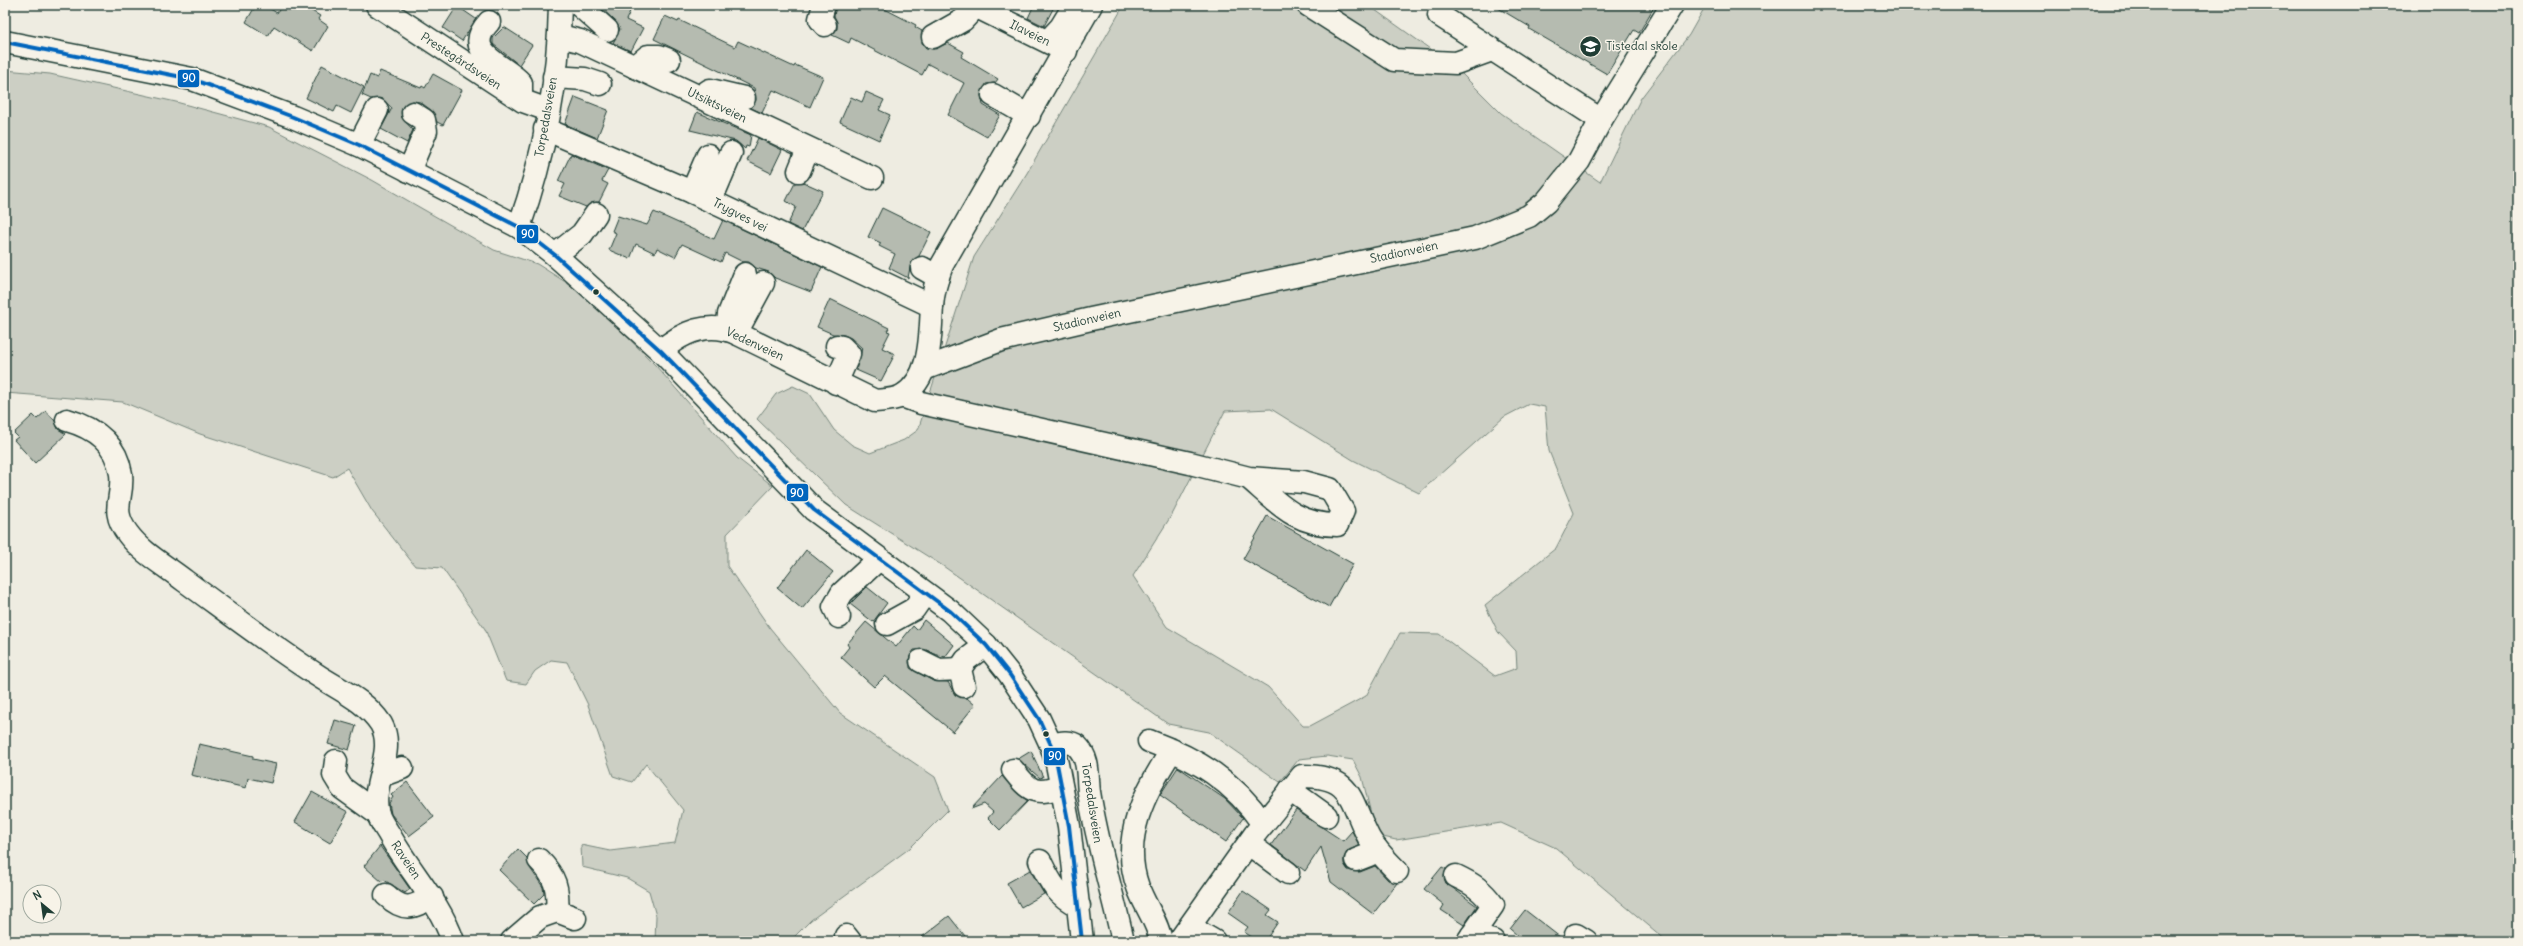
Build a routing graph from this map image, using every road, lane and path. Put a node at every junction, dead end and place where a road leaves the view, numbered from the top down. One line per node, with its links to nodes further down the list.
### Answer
1 (377, 5): 23 (street, Prestegårdsveien)
2 (560, 5): 11 (street, Torpedalsveien)
3 (579, 5): 10 (street)
4 (1308, 5): 15 (street)
5 (1672, 5): 28 (street, Stadionveien)
6 (974, 6): 12 (street); 14 (street, Ilaveien)
7 (1082, 7): 14 (street)
8 (1439, 15): 15 (street)
9 (489, 22): 23 (street)
10 (607, 30)
11 (560, 36): 17 (street, Utsiktsveien); 18 (street, Torpedalsveien)
12 (933, 37)
13 (5, 42): 29 (street)
14 (1057, 46): 26 (street)
15 (1492, 50): 28 (street)
16 (669, 60): 17 (street)
17 (635, 67): 21 (street, Utsiktsveien)
18 (554, 77): 19 (street); 27 (street, Torpedalsveien)
19 (600, 84)
20 (993, 95): 26 (street)
21 (701, 96): 22 (street); 30 (street, Utsiktsveien)
22 (744, 98)
23 (521, 99): 27 (street, Prestegårdsveien)
24 (377, 110): 29 (street)
25 (413, 113): 33 (street)
26 (1029, 116): 41 (street)
27 (547, 120): 36 (street, Trygves vei); 38 (street, Torpedalsveien)
28 (1601, 120): 45 (street, Stadionveien)
29 (359, 145): 33 (street)
30 (808, 149): 34 (street); 35 (street, Utsiktsveien)
31 (731, 153): 36 (street)
32 (708, 155): 36 (street)
33 (409, 171): 38 (street)
34 (799, 171)
35 (872, 178)
36 (701, 196): 41 (street, Trygves vei)
37 (596, 214): 39 (street)
38 (519, 227): 39 (street)
39 (555, 255): 44 (street)
40 (754, 279): 42 (street)
41 (932, 306): 45 (street)
42 (732, 332): 44 (street, Vedenveien); 46 (street, Vedenveien)
43 (837, 346): 46 (street)
44 (661, 351): 50 (street)
45 (924, 369): 47 (street)
46 (836, 383): 47 (street, Vedenveien)
47 (902, 396): 49 (street)
48 (67, 420): 63 (street, Raveien)
49 (1249, 478)
50 (879, 558): 51 (street); 52 (street)
51 (925, 593): 53 (street); 54 (street)
52 (839, 617)
53 (886, 624)
54 (986, 645): 55 (street); 57 (street)
55 (920, 661)
56 (1149, 741): 58 (street)
57 (1051, 745): 62 (street); 82 (street, Torpedalsveien)
58 (1172, 750): 65 (street); 83 (street)
59 (336, 761): 63 (street)
60 (1013, 770): 62 (street)
61 (1296, 783): 64 (street); 65 (street); 67 (street)
62 (1061, 787): 76 (street)
63 (378, 814): 75 (street, Raveien)
64 (1326, 816)
65 (1263, 824): 66 (street)
66 (1249, 844): 72 (street); 77 (street)
67 (1376, 848): 69 (street); 71 (street)
68 (540, 860): 80 (street)
69 (1356, 860)
70 (1040, 861): 76 (street)
71 (1397, 871)
72 (1288, 873)
73 (1456, 876): 78 (street)
74 (386, 895): 75 (street)
75 (432, 897): 79 (street, Raveien)
76 (1079, 906): 81 (street)
77 (1185, 934): 84 (street)
78 (1470, 938): 85 (street)
79 (453, 941)
80 (512, 941)
81 (1082, 941)
82 (1123, 941)
83 (1161, 941)
84 (1214, 941)
85 (1493, 941)

